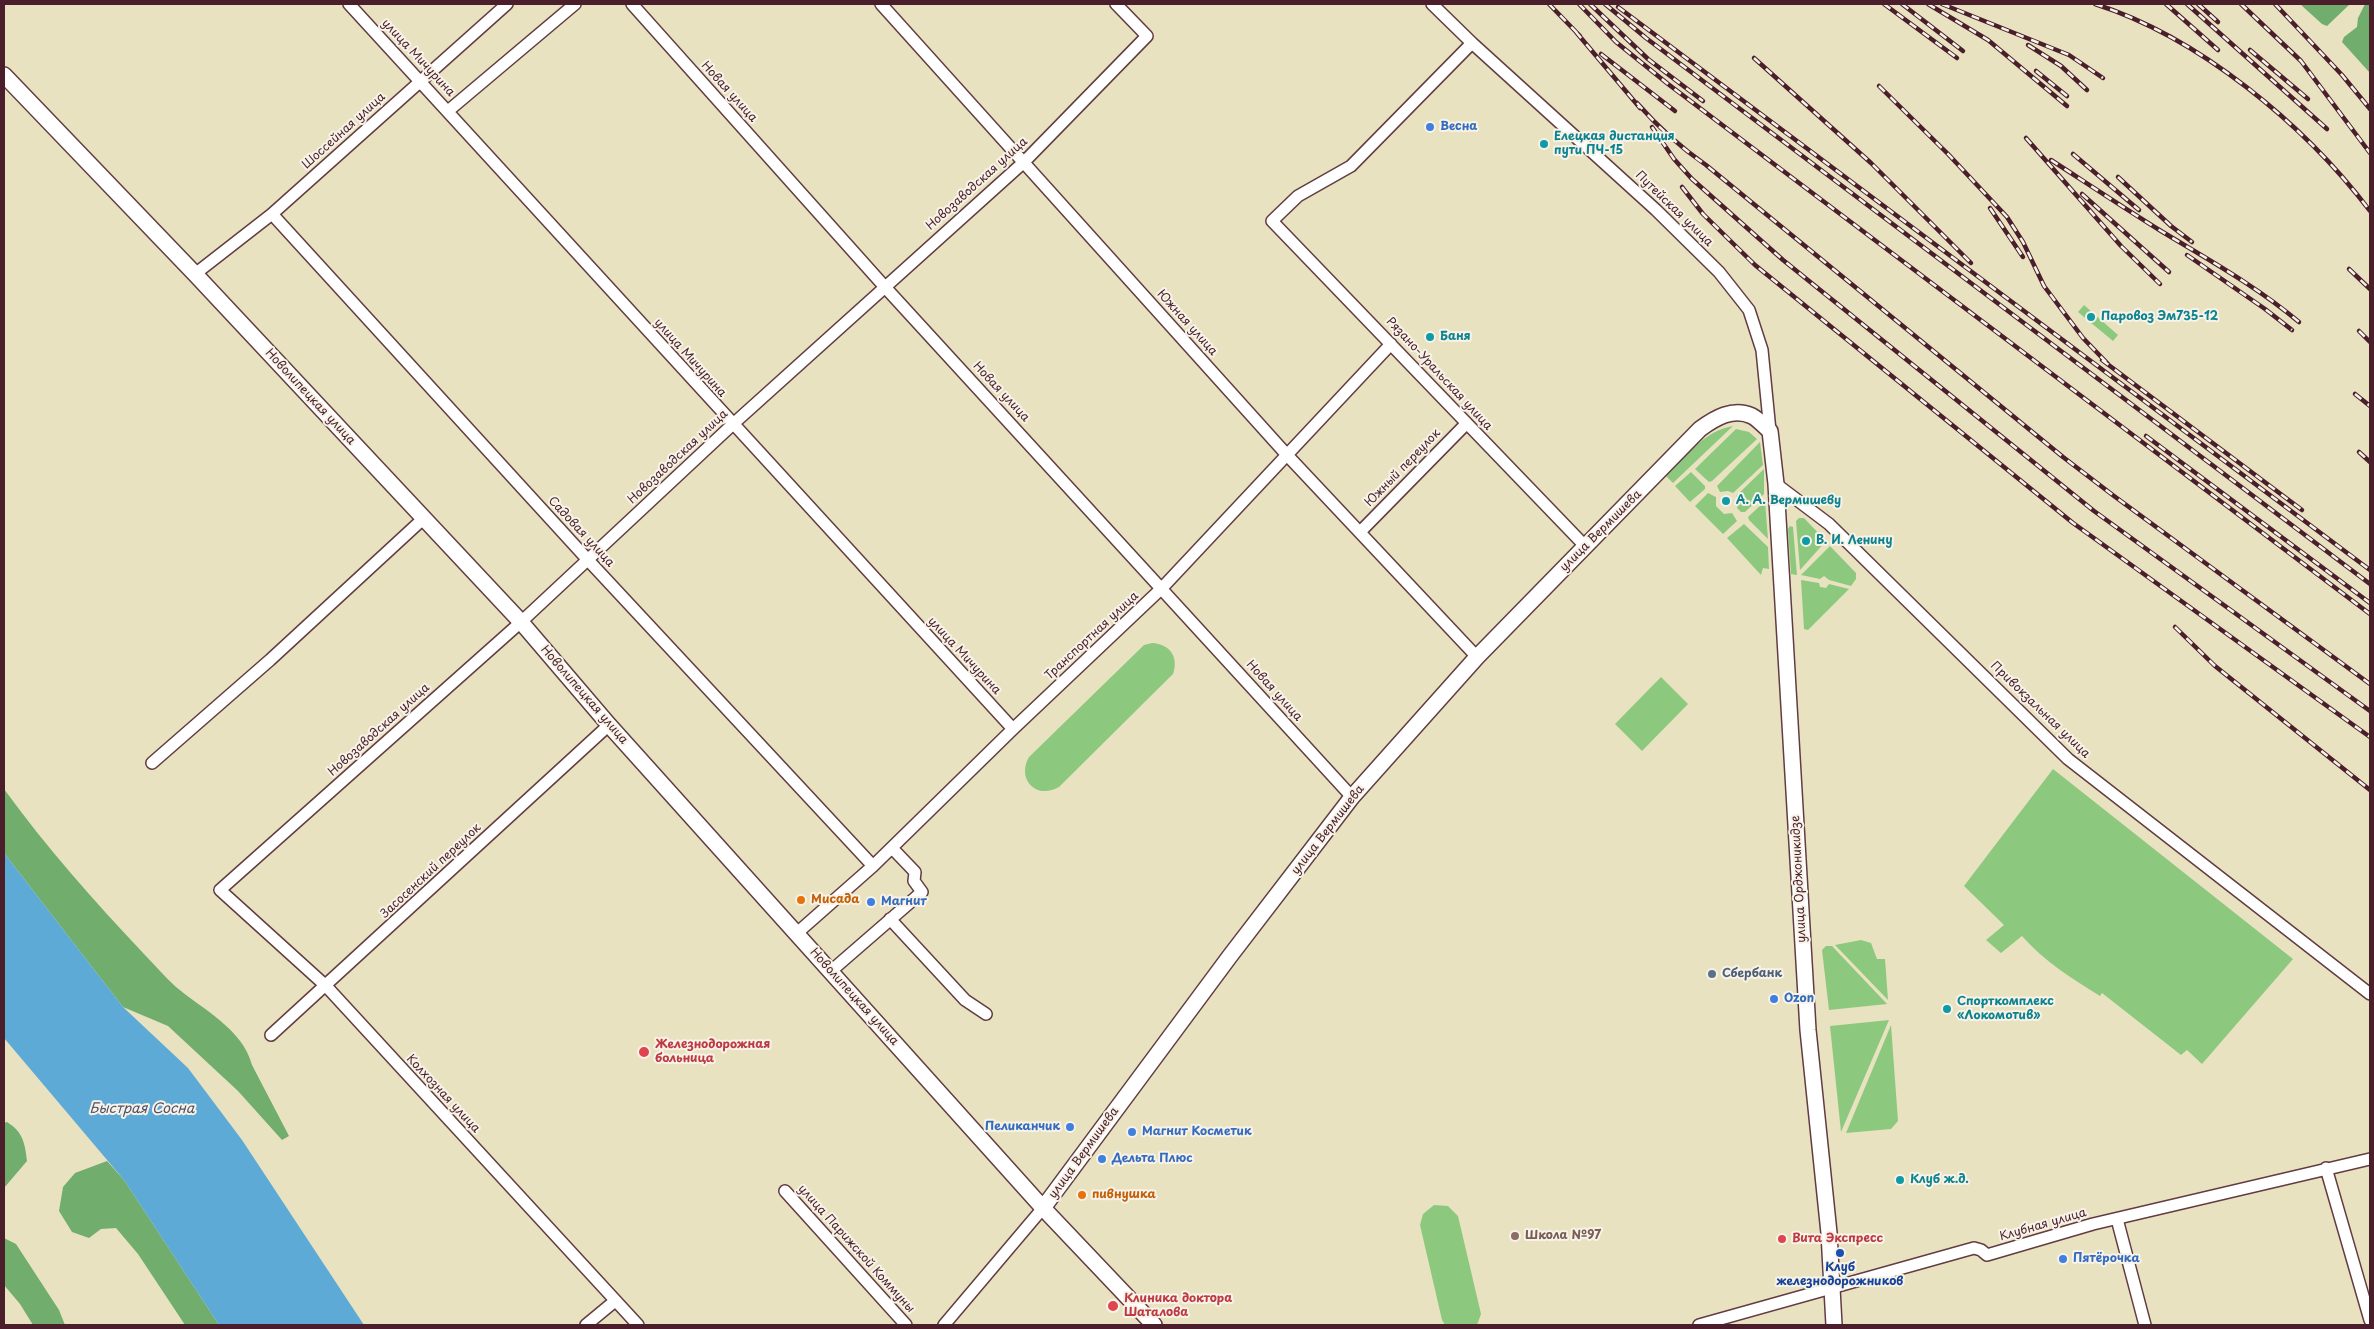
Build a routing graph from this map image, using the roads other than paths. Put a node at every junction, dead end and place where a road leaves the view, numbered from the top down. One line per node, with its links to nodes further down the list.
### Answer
1 (349, 4): 10 (street, улица Мичурина)
2 (507, 4): 10 (street, Шоссейная улица)
3 (575, 4): 11 (street)
4 (632, 4): 15 (street, Новая улица)
5 (881, 4): 12 (street, Южная улица)
6 (1116, 4): 12 (street, Новозаводская улица)
7 (1432, 4): 8 (street, Путейская улица)
8 (1472, 43): 16 (street, Рязано-Уральская улица); 19 (street, Путейская улица)
9 (4, 75): 14 (street, Новолипецкая улица)
10 (421, 80): 11 (street, улица Мичурина); 13 (street, Шоссейная улица)
11 (448, 110): 17 (street, улица Мичурина)
12 (1024, 162): 15 (street, Новозаводская улица); 20 (street, Южная улица)
13 (272, 214): 14 (street, Шоссейная улица); 25 (street, Садовая улица)
14 (195, 274): 22 (street, Новолипецкая улица)
15 (884, 286): 17 (street, Новозаводская улица); 26 (street, Новая улица)
16 (1391, 344): 18 (street, Рязано-Уральская улица); 20 (street, Транспортная улица)
17 (732, 424): 25 (street, Новозаводская улица); 30 (street, улица Мичурина)
18 (1466, 424): 23 (street, Южный переулок); 24 (street, Рязано-Уральская улица)
19 (1770, 431): 21 (street, улица Орджоникидзе); 24 (street, улица Вермишева)
20 (1287, 455): 23 (street, Южная улица); 26 (street, Транспортная улица)
21 (1776, 484): 40 (street, Привокзальная улица); 48 (street, улица Орджоникидзе)
22 (424, 518): 27 (street, Новолипецкая улица); 31 (street)
23 (1360, 532): 28 (street, Южная улица)
24 (1585, 546): 28 (street, улица Вермишева)
25 (588, 560): 27 (street, Новозаводская улица); 34 (street, Садовая улица)
26 (1162, 588): 30 (street, Транспортная улица); 32 (street, Новая улица)
27 (521, 622): 29 (street, Новолипецкая улица); 35 (street, Новозаводская улица)
28 (1477, 657): 32 (street, улица Вермишева)
29 (608, 725): 37 (street, Новолипецкая улица); 39 (street, Засосенский переулок)
30 (1013, 730): 33 (street, Транспортная улица)
31 (152, 763)
32 (1352, 797): 46 (street, улица Вермишева)
33 (892, 848): 34 (street, Транспортная улица); 36 (street)
34 (874, 866): 37 (street, Транспортная улица)
35 (220, 890): 39 (street, Колхозная улица)
36 (890, 920): 38 (street); 41 (street)
37 (797, 933): 38 (street, Новолипецкая улица)
38 (831, 971): 46 (street, Новолипецкая улица)
39 (326, 986): 42 (street, Засосенский переулок); 49 (street, Колхозная улица)
40 (2370, 994)
41 (986, 1014)
42 (271, 1035)
43 (2370, 1159): 44 (street, Клубная улица)
44 (2326, 1168): 47 (street, Клубная улица); 50 (street)
45 (785, 1191): 53 (street, улица Парижской Коммуны)
46 (1044, 1208): 54 (street, улица Вермишева); 55 (street, Новолипецкая улица)
47 (2117, 1219): 48 (street, Клубная улица); 58 (street)
48 (1832, 1288): 56 (street, Клубная улица); 57 (street, улица Орджоникидзе)
49 (615, 1301): 51 (street); 52 (street, Колхозная улица)
50 (2370, 1320)
51 (586, 1325)
52 (638, 1325)
53 (906, 1325)
54 (944, 1325)
55 (1154, 1325)
56 (1699, 1325)
57 (1834, 1325)
58 (2145, 1325)

